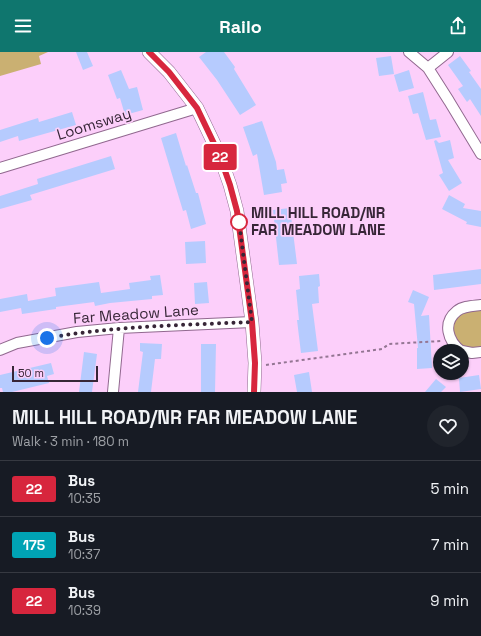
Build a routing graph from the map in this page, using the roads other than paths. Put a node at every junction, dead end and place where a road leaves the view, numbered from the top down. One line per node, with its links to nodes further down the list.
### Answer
1 (149, 52): 5 (street)
2 (409, 52): 4 (street)
3 (448, 52): 4 (street)
4 (428, 68): 6 (street)
5 (197, 108): 7 (street, Loomsway); 9 (street)
6 (481, 154)
7 (0, 168)
8 (481, 305): 11 (street)
9 (252, 322): 10 (street, Far Meadow Lane); 16 (street)
10 (119, 328): 12 (street, Far Meadow Lane); 15 (street)
11 (455, 344)
12 (0, 350)
13 (481, 352): 14 (street)
14 (469, 353)
15 (113, 392)
16 (254, 392)

